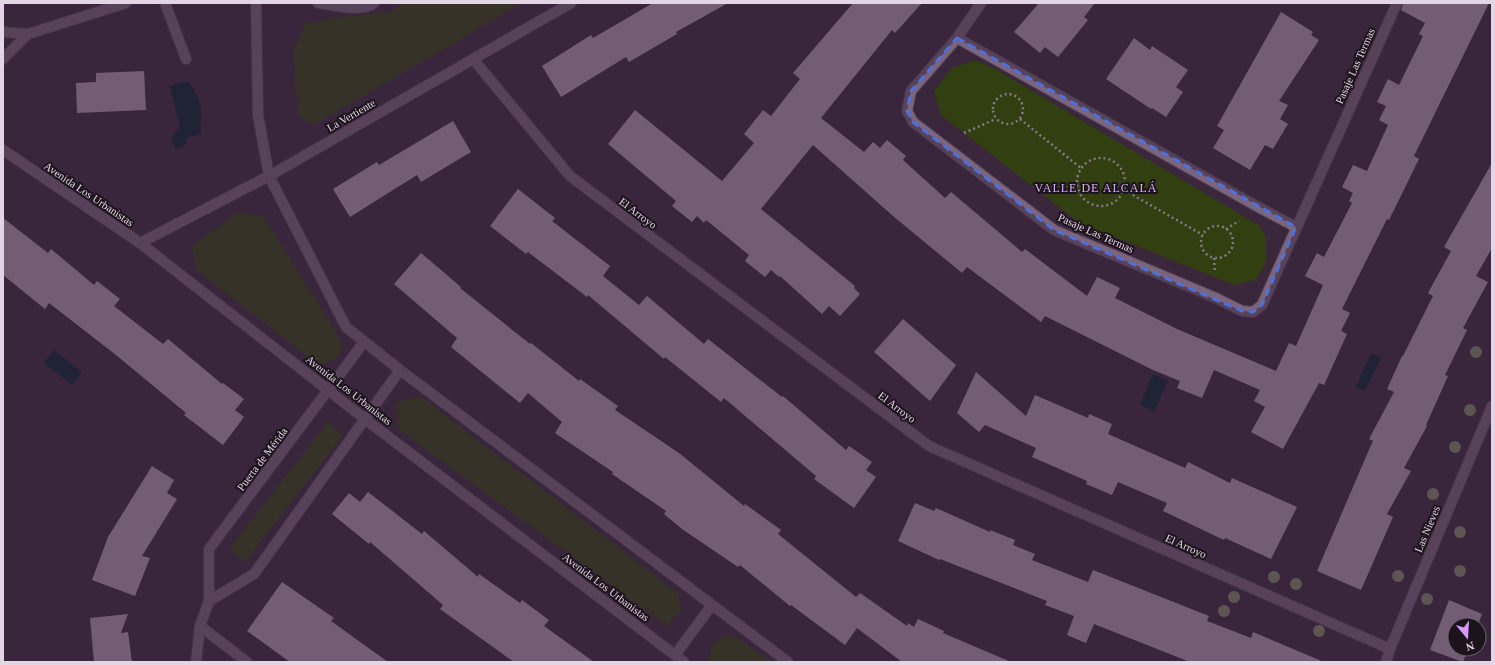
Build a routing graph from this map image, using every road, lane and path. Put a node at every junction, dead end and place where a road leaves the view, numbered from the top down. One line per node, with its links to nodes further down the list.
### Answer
1 (126, 3): 10 (street)
2 (166, 3): 13 (street)
3 (256, 3): 20 (street)
4 (318, 3): 5 (street)
5 (374, 3)
6 (571, 3): 14 (street, La Vertiente)
7 (982, 3): 11 (street, Pasaje Las Termas)
8 (1397, 3): 22 (street, Pasaje Las Termas)
9 (3, 32): 10 (street)
10 (28, 34): 12 (street)
11 (957, 38): 17 (street, Pasaje Las Termas); 22 (street)
12 (3, 59)
13 (186, 59)
14 (473, 59): 20 (street, La Vertiente); 33 (street, El Arroyo)
15 (996, 119): 16 (path); 16 (path); 17 (path)
16 (1020, 119): 19 (path)
17 (941, 143): 22 (street, Pasaje Las Termas)
18 (3, 150): 24 (street, Avenida Los Urbanistas)
19 (1081, 168): 21 (path); 21 (path)
20 (269, 176): 24 (street, La Vertiente); 25 (street)
21 (1124, 190): 23 (path)
22 (1296, 227)
23 (1204, 235): 23 (path)
24 (140, 243): 27 (street, Avenida Los Urbanistas)
25 (364, 342): 26 (street); 27 (street, Puerta de Mérida)
26 (400, 370): 29 (street); 31 (street)
27 (329, 389): 29 (street, Avenida Los Urbanistas); 30 (street, Puerta de Mérida)
28 (1492, 406): 33 (street, Las Nieves)
29 (365, 419): 30 (street); 34 (street, Avenida Los Urbanistas)
30 (209, 600): 32 (street, Puerta de Mérida)
31 (712, 605): 34 (street); 38 (street)
32 (200, 626): 35 (street, Puerta de Mérida); 36 (street)
33 (1390, 649): 39 (street, Las Nieves)
34 (675, 655): 37 (street, Avenida Los Urbanistas)
35 (196, 662)
36 (247, 662)
37 (684, 662)
38 (788, 662)
39 (1386, 662)

